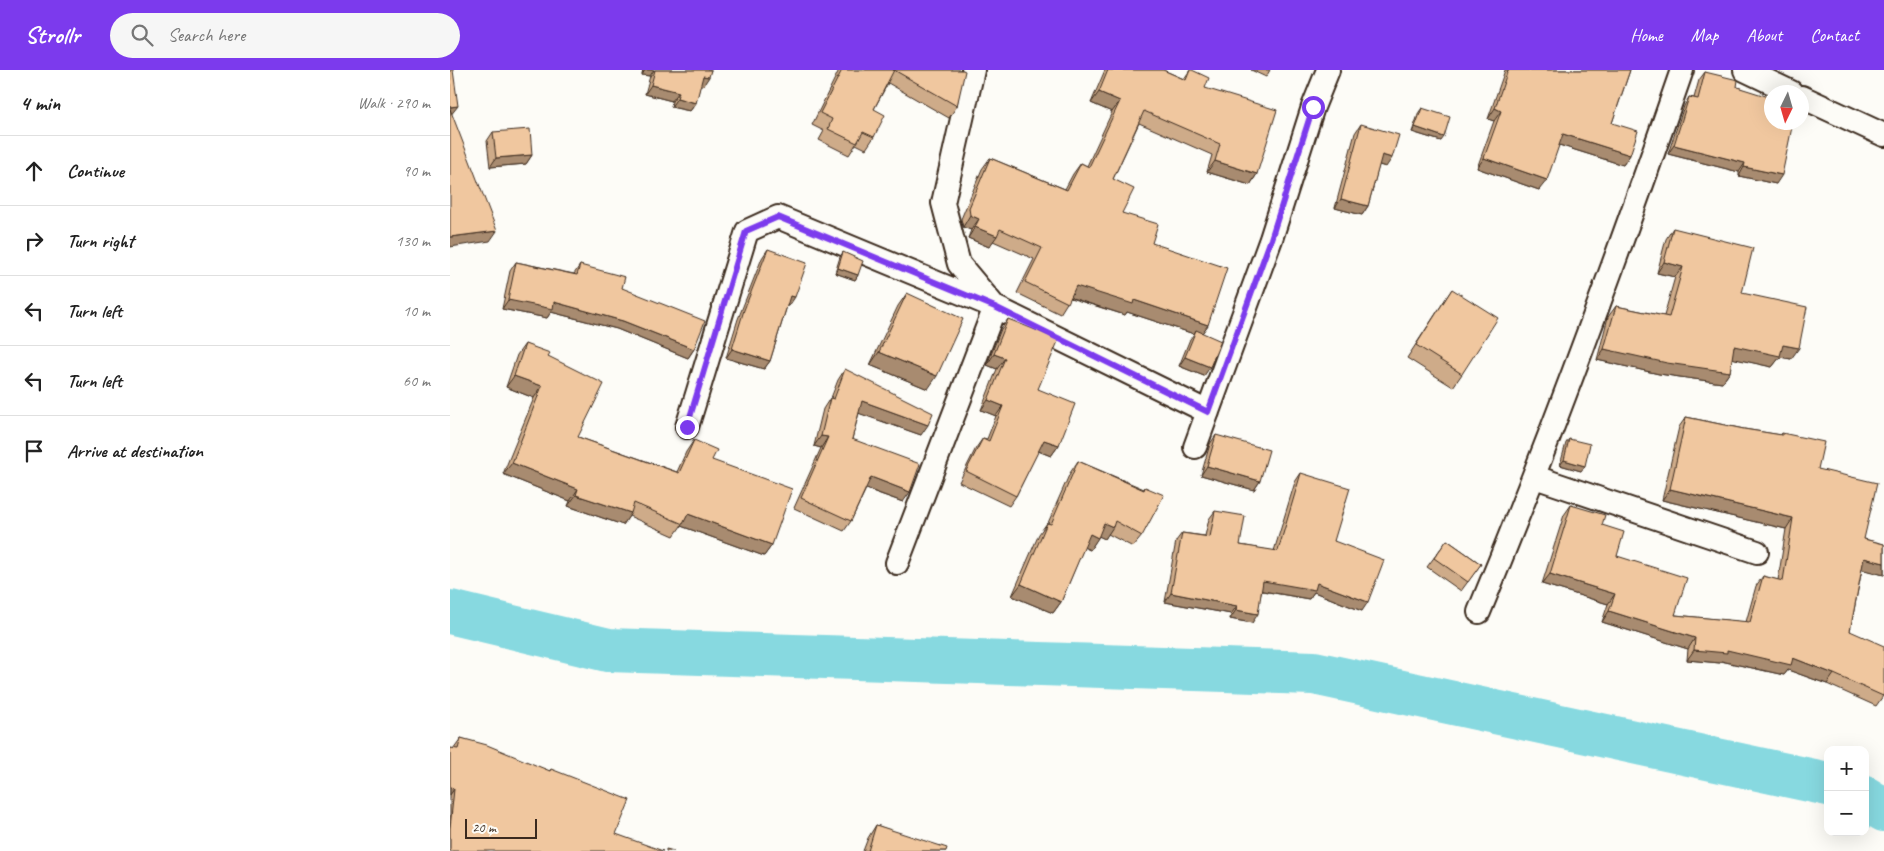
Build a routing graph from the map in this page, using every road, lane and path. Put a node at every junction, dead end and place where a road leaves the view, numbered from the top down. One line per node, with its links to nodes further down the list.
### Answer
1 (973, 70): 8 (street)
2 (1328, 70): 9 (street)
3 (1682, 70): 12 (street)
4 (1745, 70): 5 (street)
5 (1776, 85)
6 (1809, 101): 7 (street)
7 (1884, 136)
8 (995, 307): 9 (street); 10 (street); 14 (street)
9 (1208, 412): 11 (street)
10 (687, 427)
11 (1195, 447)
12 (1535, 477): 13 (street); 15 (street)
13 (1757, 552)
14 (897, 564)
15 (1479, 612)

